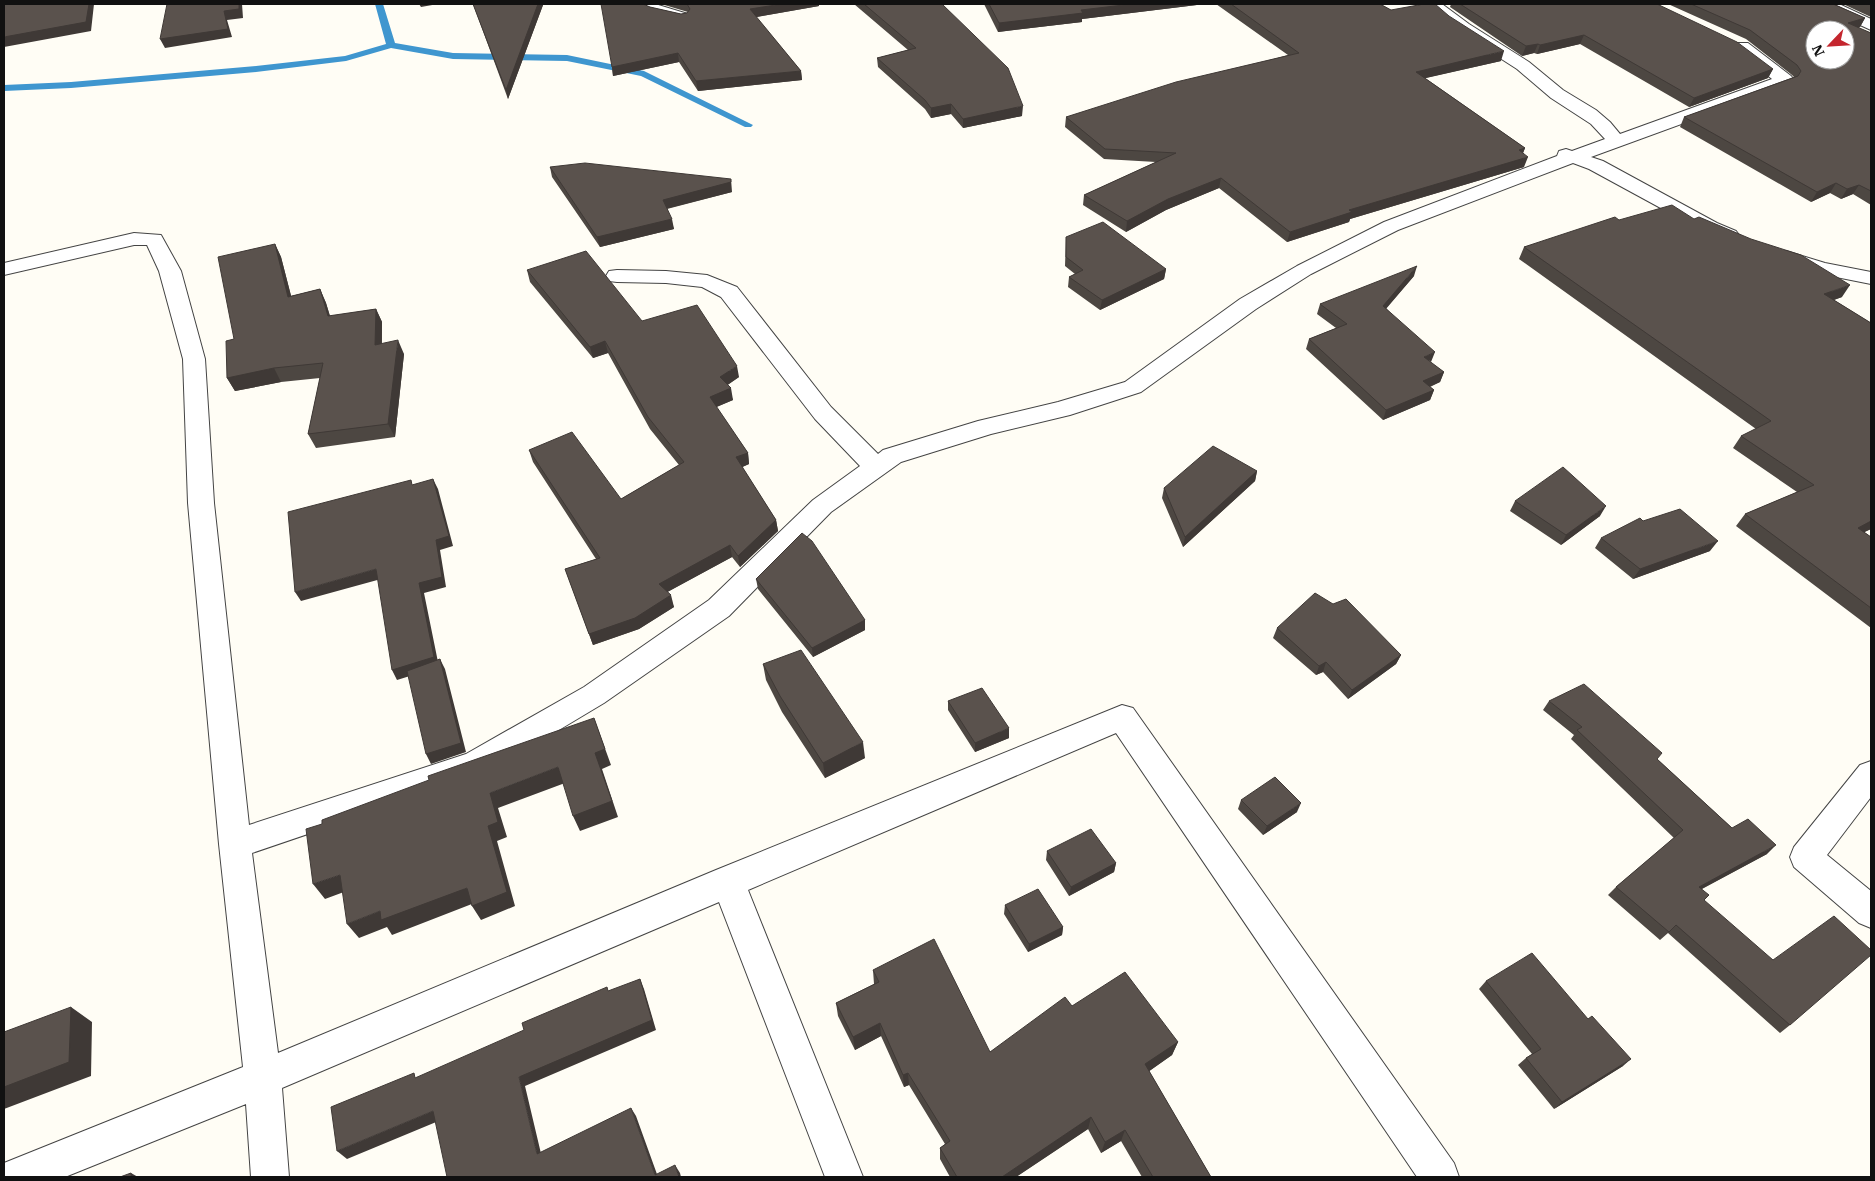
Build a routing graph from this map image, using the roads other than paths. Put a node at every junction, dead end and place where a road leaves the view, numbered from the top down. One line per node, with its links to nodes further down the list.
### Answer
1 (643, 4): 4 (street)
2 (1433, 4): 7 (street)
3 (1827, 4): 5 (street)
4 (682, 17)
5 (1871, 25)
6 (1722, 37): 7 (street)
7 (1615, 141): 14 (street)
8 (1560, 153): 9 (street)
9 (1744, 241)
10 (1769, 251): 13 (street)
11 (4, 269): 16 (street)
12 (617, 276): 14 (street)
13 (1871, 278)
14 (876, 467): 16 (street)
15 (1871, 774): 18 (street)
16 (235, 844): 19 (street)
17 (728, 881): 19 (street); 22 (street); 23 (street)
18 (1871, 912)
19 (263, 1078): 20 (street); 21 (street)
20 (18, 1177)
21 (270, 1177)
22 (844, 1177)
23 (1440, 1177)

